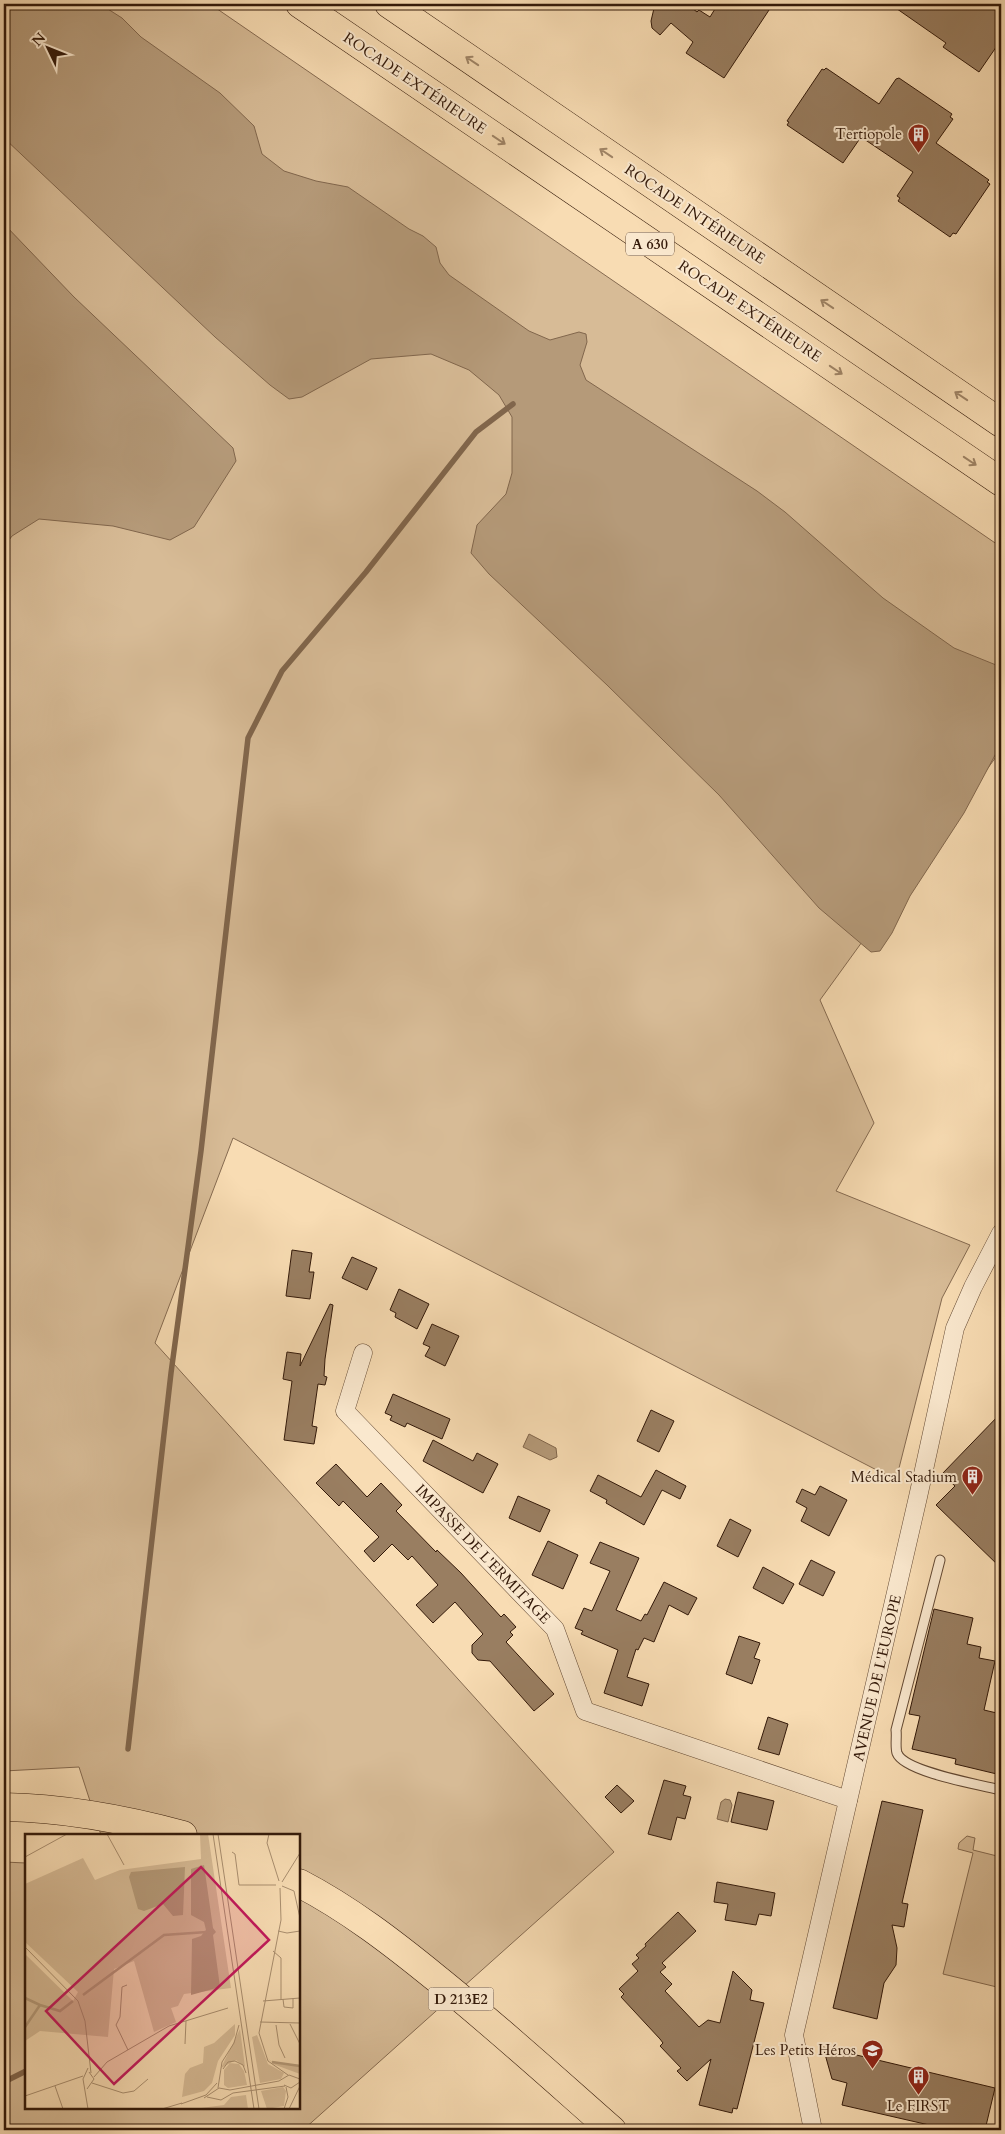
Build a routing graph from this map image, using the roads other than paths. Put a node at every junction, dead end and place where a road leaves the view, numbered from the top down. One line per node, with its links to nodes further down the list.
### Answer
1 (300, 4): 4 (main road, ROCADE EXTÉRIEURE / A 630, one-way to 4)
2 (389, 4): 3 (main road, ROCADE INTÉRIEURE, one-way to 2)
3 (1001, 423)
4 (1001, 482)
5 (1001, 1233): 9 (street, AVENUE DE L'EUROPE)
6 (363, 1353): 9 (street, IMPASSE DE L'ERMITAGE)
7 (940, 1560): 8 (lane)
8 (1001, 1790)
9 (848, 1800): 14 (street, AVENUE DE L'EUROPE)
10 (4, 1807): 11 (main road)
11 (179, 1834)
12 (300, 1884): 13 (main road, D 213E2)
13 (612, 2130)
14 (813, 2130)

